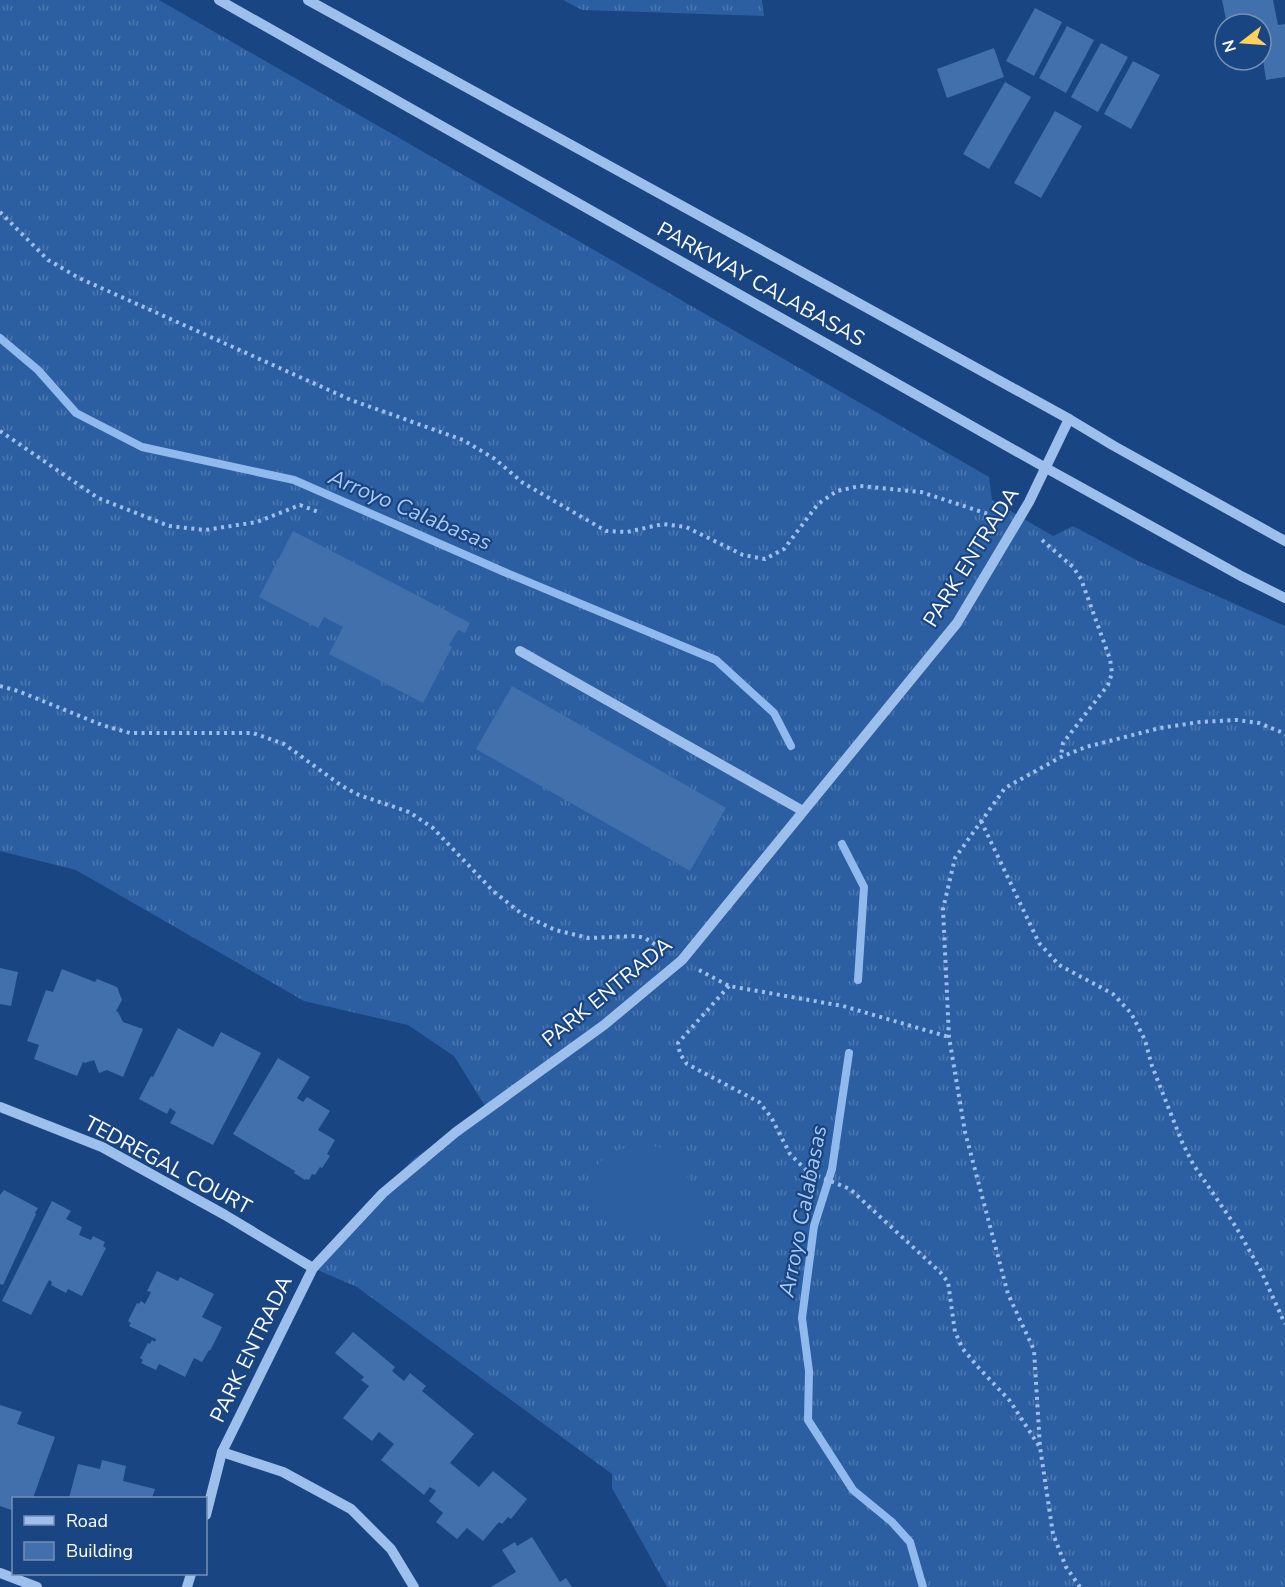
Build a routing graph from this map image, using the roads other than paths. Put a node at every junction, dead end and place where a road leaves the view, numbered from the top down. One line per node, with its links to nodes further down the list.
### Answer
1 (219, 0): 4 (street, PARKWAY CALABASAS)
2 (308, 0): 3 (street, PARKWAY CALABASAS)
3 (1069, 419): 4 (street, PARK ENTRADA); 5 (street, PARKWAY CALABASAS)
4 (1046, 468): 6 (street, PARKWAY CALABASAS); 8 (street, PARK ENTRADA)
5 (1285, 541)
6 (1285, 598)
7 (520, 651): 8 (street)
8 (803, 811): 10 (street, PARK ENTRADA)
9 (0, 1107): 10 (street, TEDREGAL COURT)
10 (313, 1268): 11 (street, PARK ENTRADA)
11 (222, 1452): 12 (street, PARK ENTRADA); 15 (street)
12 (207, 1511)
13 (0, 1573): 14 (street)
14 (37, 1587)
15 (414, 1587)

